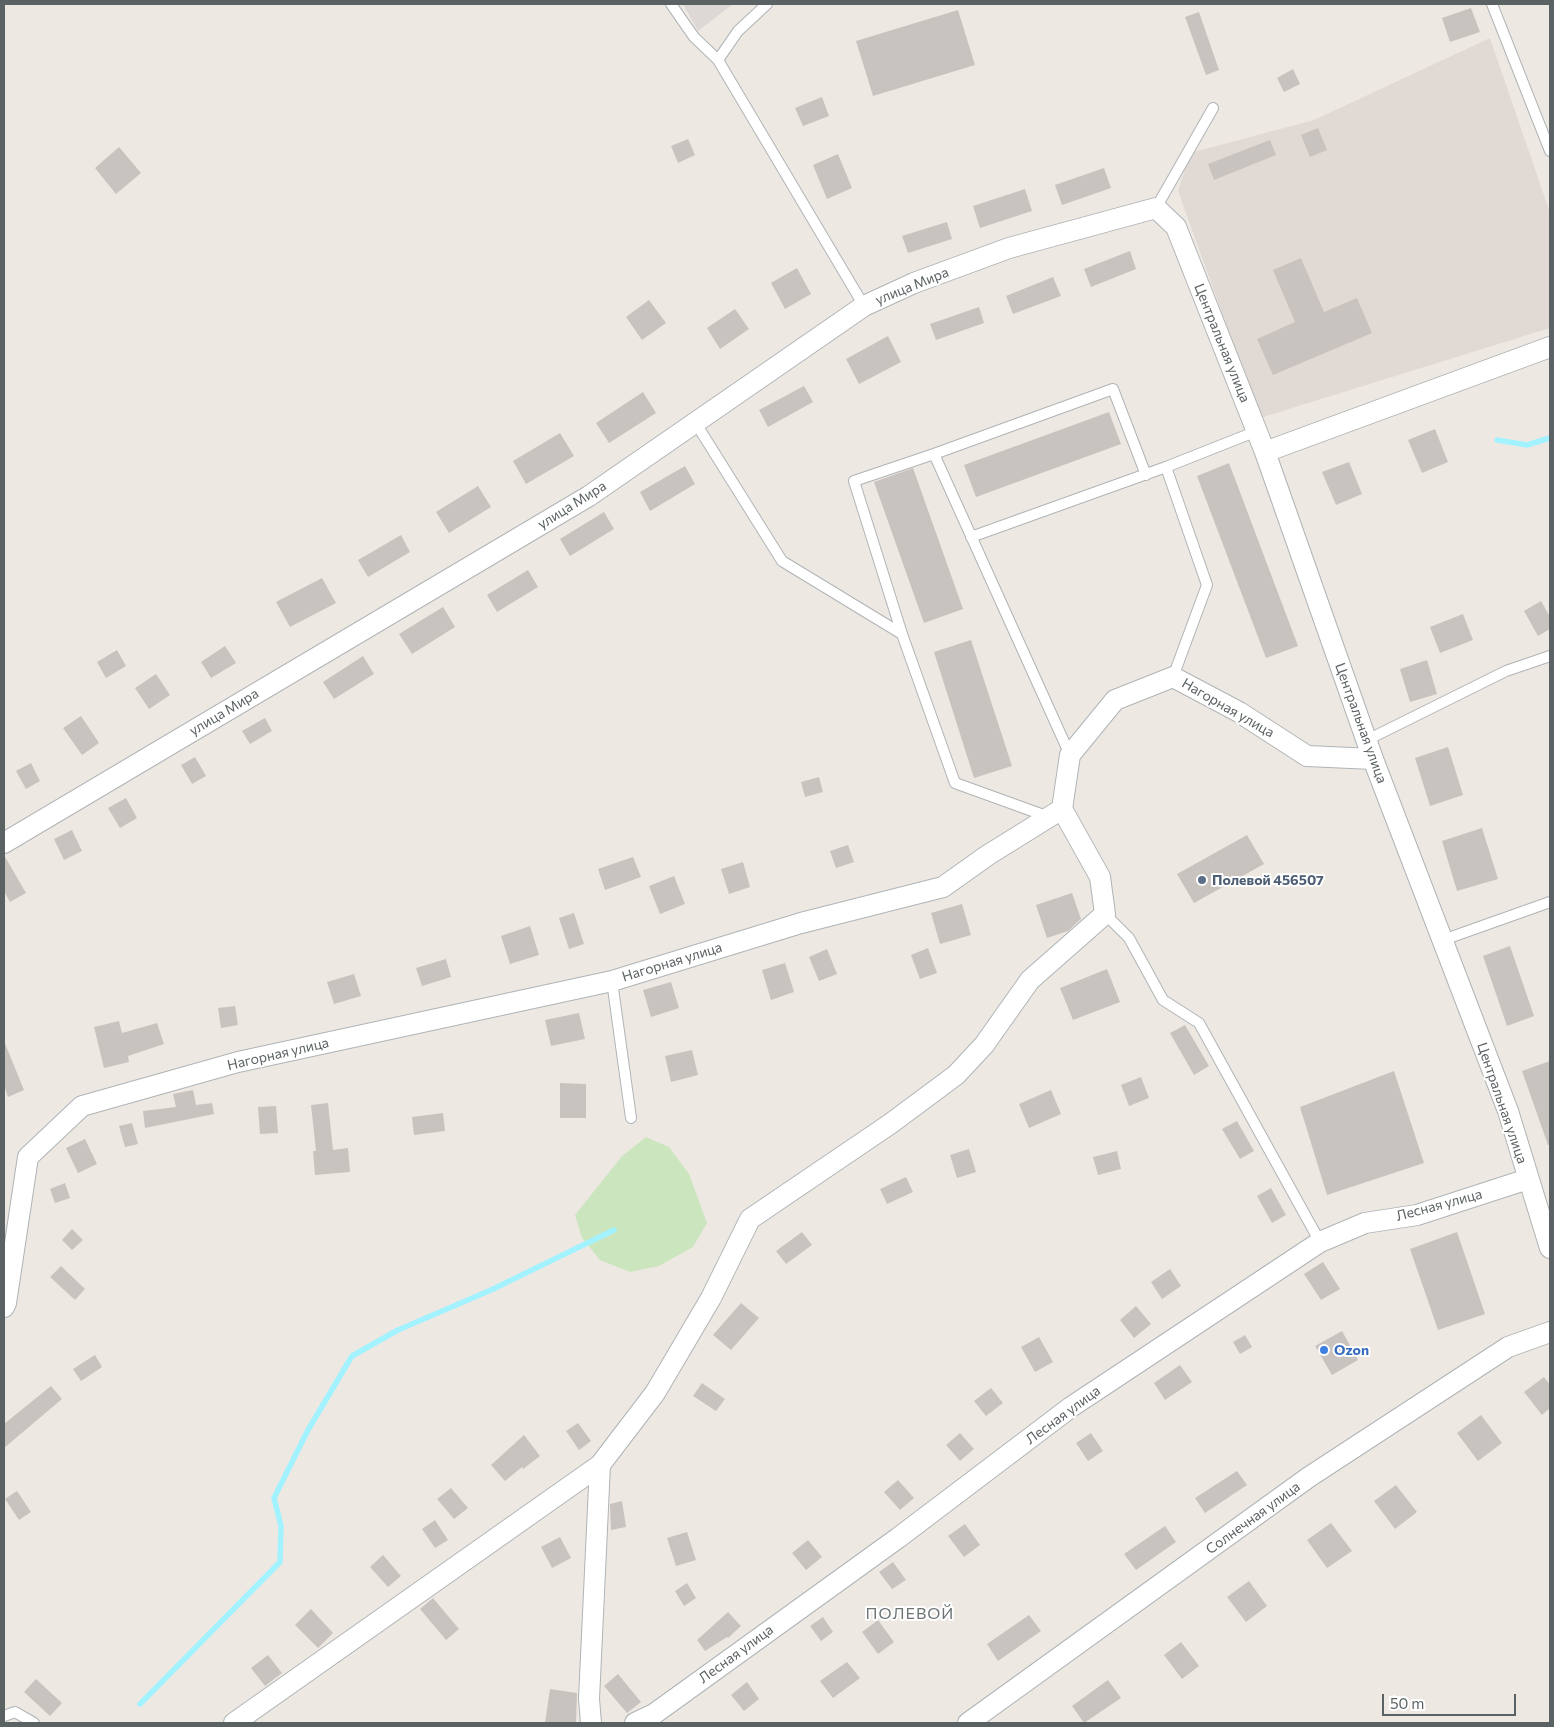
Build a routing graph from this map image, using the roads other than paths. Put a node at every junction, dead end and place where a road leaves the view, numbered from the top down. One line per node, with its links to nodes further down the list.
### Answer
1 (671, 4): 4 (lane)
2 (767, 4): 4 (lane)
3 (1492, 4): 6 (lane)
4 (718, 60): 8 (lane)
5 (1214, 108): 7 (lane)
6 (1550, 151)
7 (1156, 208): 8 (street, улица Мира); 11 (street, Центральная улица)
8 (864, 306): 10 (street, улица Мира)
9 (1550, 346): 12 (street)
10 (695, 422): 17 (lane); 23 (street, улица Мира)
11 (1257, 432): 12 (street, Центральная улица); 14 (lane)
12 (1265, 452): 20 (street, Центральная улица)
13 (934, 454): 15 (lane); 16 (lane); 17 (lane)
14 (1166, 467): 15 (lane); 19 (lane)
15 (1146, 475): 16 (lane)
16 (971, 537): 21 (lane)
17 (902, 634): 22 (lane)
18 (1550, 656): 20 (lane)
19 (1173, 677): 20 (street, Нагорная улица); 21 (street, Нагорная улица)
20 (1370, 749): 26 (street, Центральная улица)
21 (1070, 755): 22 (street)
22 (1055, 813): 25 (street); 27 (street, Нагорная улица)
23 (4, 843)
24 (1550, 902): 26 (lane)
25 (1105, 914): 30 (lane); 34 (street)
26 (1443, 940): 29 (street, Центральная улица)
27 (612, 981): 28 (lane); 32 (street, Нагорная улица)
28 (631, 1118)
29 (1528, 1179): 30 (street, Лесная улица); 31 (street, Центральная улица)
30 (1320, 1242): 39 (street, Лесная улица)
31 (1550, 1248)
32 (4, 1307)
33 (1550, 1332): 40 (street, Солнечная улица)
34 (600, 1464): 37 (street); 38 (street)
35 (4, 1716): 36 (lane)
36 (34, 1723)
37 (234, 1723)
38 (591, 1723)
39 (635, 1723)
40 (968, 1723)

